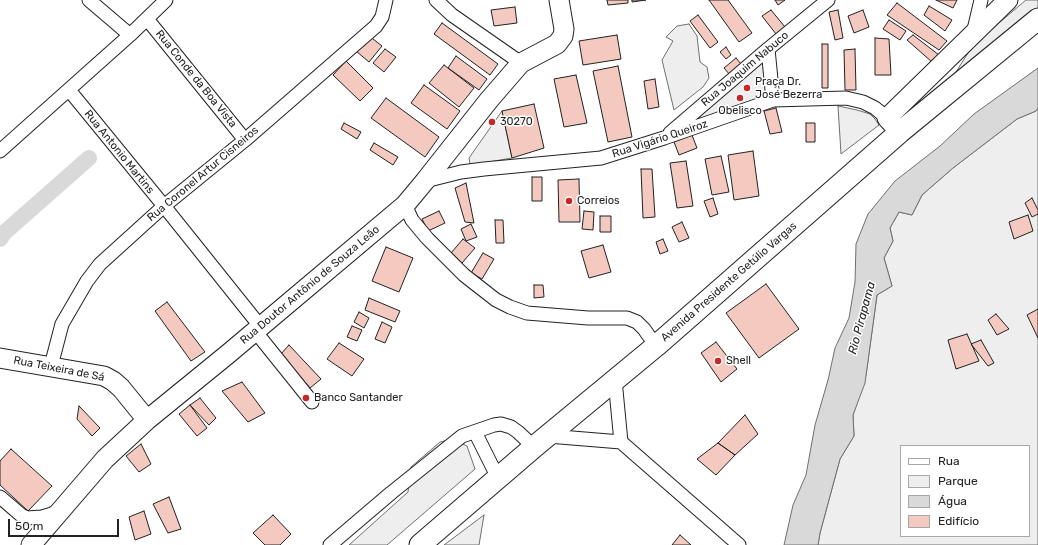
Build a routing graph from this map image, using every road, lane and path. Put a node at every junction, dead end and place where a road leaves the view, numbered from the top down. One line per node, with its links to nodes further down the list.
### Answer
1 (89, 0): 11 (street)
2 (166, 0): 9 (street)
3 (436, 0): 14 (street)
4 (559, 0): 14 (street, Rua Doutor Antônio de Souza Leão)
5 (828, 0): 13 (street, Rua Joaquim Nabuco)
6 (981, 0): 12 (street)
7 (1008, 0): 12 (street)
8 (386, 2): 19 (street, Rua Coronel Artur Cisneiros)
9 (147, 19): 11 (street); 19 (street, Rua Conde da Boa Vista)
10 (1038, 19): 17 (main road, Avenida Presidente Getúlio Vargas)
11 (130, 35): 15 (street)
12 (973, 36): 17 (street)
13 (768, 49): 16 (street); 18 (street, Rua Joaquim Nabuco)
14 (521, 63): 21 (street, Rua Doutor Antônio de Souza Leão)
15 (68, 90): 20 (street); 23 (street, Rua Antonio Martins)
16 (773, 100): 17 (street, Rua Vigário Queiroz); 18 (street, Rua Vigário Queiroz)
17 (894, 125): 25 (main road, Avenida Presidente Getúlio Vargas)
18 (664, 138): 21 (street, Rua Vigário Queiroz)
19 (245, 140): 23 (street, Rua Coronel Artur Cisneiros)
20 (0, 151)
21 (425, 181): 22 (street, Rua Doutor Antônio de Souza Leão)
22 (404, 205): 24 (street, Rua Doutor Antônio de Souza Leão); 25 (street)
23 (164, 206): 24 (street, Rua Antonio Martins); 27 (street, Rua Coronel Artur Cisneiros)
24 (257, 328): 29 (street, Rua Antonio Martins); 30 (street, Rua Doutor Antônio de Souza Leão)
25 (656, 346): 28 (main road, Avenida Presidente Getúlio Vargas)
26 (0, 358): 27 (street, Rua Teixeira de Sá)
27 (51, 366): 30 (street, Rua Teixeira de Sá)
28 (615, 380): 32 (main road, Avenida Presidente Getúlio Vargas); 33 (street)
29 (312, 402)
30 (147, 420): 36 (street, Rua Doutor Antônio de Souza Leão)
31 (475, 432): 32 (street); 34 (street); 38 (street)
32 (541, 441): 33 (street); 34 (main road, Avenida Presidente Getúlio Vargas)
33 (621, 442): 40 (street)
34 (497, 480): 39 (main road, Avenida Presidente Getúlio Vargas)
35 (0, 497): 36 (street)
36 (66, 505): 37 (street, Rua Doutor Antônio de Souza Leão)
37 (31, 545)
38 (330, 545)
39 (420, 545)
40 (738, 545)

